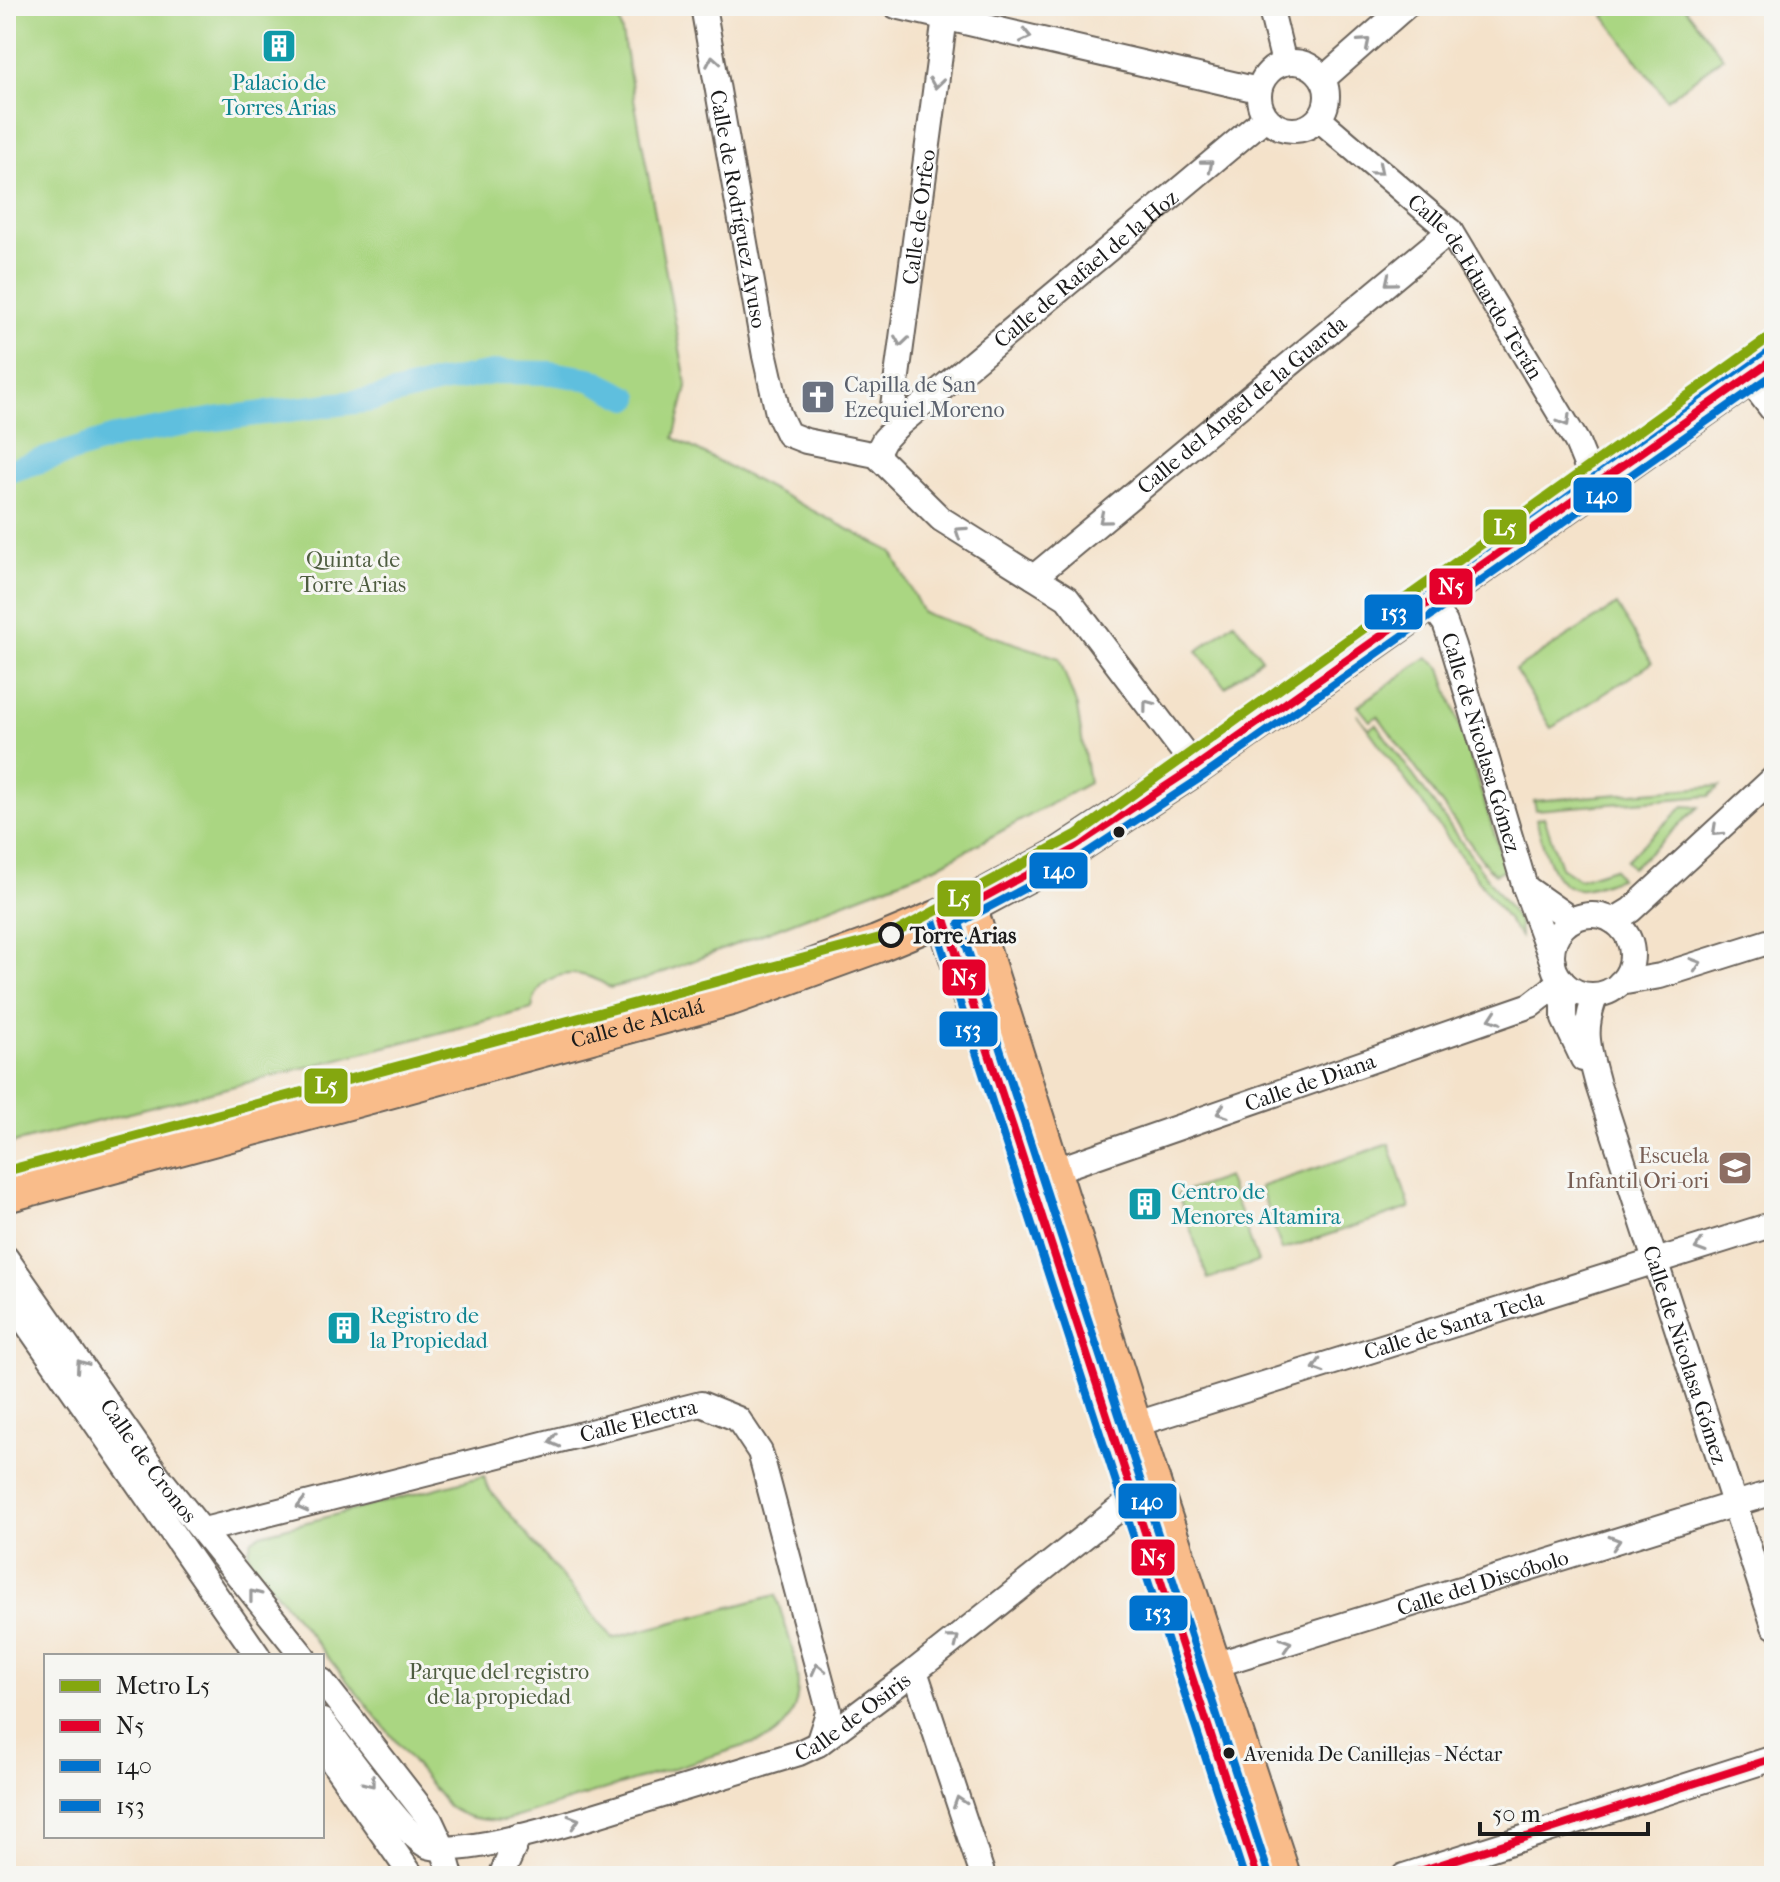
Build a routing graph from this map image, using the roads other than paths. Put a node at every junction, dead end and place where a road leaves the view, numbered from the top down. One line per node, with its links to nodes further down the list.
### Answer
1 (703, 6): 15 (street, Calle de Rodríguez Ayuso, one-way to 1)
2 (896, 6): 5 (street)
3 (1270, 6): 6 (street)
4 (1406, 6): 7 (street, one-way to 4)
5 (944, 12): 8 (street, one-way to 8); 14 (street, Calle de Orfeo, one-way to 14)
6 (1284, 63): 7 (street); 8 (street)
7 (1323, 79): 10 (street)
8 (1258, 90): 9 (street)
9 (1265, 118): 10 (street); 14 (street, Calle de Rafael de la Hoz, one-way to 9)
10 (1319, 119): 11 (street, Calle de Eduardo Terán, one-way to 11)
11 (1450, 231): 16 (street, Calle de Eduardo Terán, one-way to 16); 17 (street, Calle del Ángel de la Guarda, one-way to 17)
12 (1761, 369): 13 (street); 16 (main road, Calle de Alcalá)
13 (1774, 412)
14 (896, 427): 15 (street, Calle de Rafael de la Hoz)
15 (876, 455): 17 (street, one-way to 15)
16 (1594, 484): 18 (main road, Calle de Alcalá)
17 (1034, 577): 19 (street, one-way to 17)
18 (1430, 603): 19 (main road, Calle de Alcalá); 21 (street, Calle de Nicolasa Gómez)
19 (1195, 767): 22 (main road, Calle de Alcalá)
20 (1774, 778): 24 (street, one-way to 24)
21 (1525, 887): 23 (street); 26 (street, Calle de Nicolasa Gómez)
22 (956, 911): 30 (main road); 31 (main road, Calle de Alcalá); 38 (main road)
23 (1572, 920): 24 (street); 26 (street)
24 (1613, 921): 27 (street)
25 (1774, 940): 27 (street, one-way to 25)
26 (1559, 976): 28 (street); 29 (street, Calle de Nicolasa Gómez); 30 (street, Calle de Diana, one-way to 30)
27 (1620, 983): 28 (street)
28 (1596, 995): 29 (street, Calle de Nicolasa Gómez)
29 (1598, 1085): 34 (street, Calle de Nicolasa Gómez)
30 (1053, 1171): 36 (main road)
31 (6, 1194)
32 (1774, 1224): 34 (street, Calle de Santa Tecla, one-way to 34)
33 (6, 1258): 41 (street, Calle de Cronos, one-way to 33)
34 (1654, 1262): 36 (street, Calle de Santa Tecla, one-way to 36); 40 (street, Calle de Nicolasa Gómez)
35 (6, 1294): 37 (street, Calle de Cronos)
36 (1133, 1425): 38 (main road)
37 (141, 1489): 43 (street, Calle de Cronos); 44 (street, Calle de Cronos)
38 (1143, 1489): 46 (main road); 47 (street, Calle de Osiris, one-way to 38)
39 (1774, 1492): 40 (street, Calle del Discóbolo)
40 (1734, 1505): 42 (street, Calle de Nicolasa Gómez); 46 (street, Calle del Discóbolo, one-way to 40)
41 (204, 1530): 45 (street, Calle de Cronos, one-way to 41); 50 (street, Calle Electra, one-way to 41)
42 (1774, 1626)
43 (257, 1654)
44 (269, 1654)
45 (301, 1654)
46 (1202, 1670): 59 (main road); 60 (main road)
47 (915, 1671): 50 (street, Calle de Osiris); 58 (street, one-way to 47)
48 (324, 1684): 54 (street)
49 (324, 1723): 54 (street, one-way to 54)
50 (818, 1744): 53 (street, Calle de Osiris, one-way to 50)
51 (324, 1750): 55 (street)
52 (1774, 1758): 61 (street)
53 (519, 1836): 54 (street, Calle de Osiris); 57 (street)
54 (443, 1848): 56 (street)
55 (412, 1876)
56 (451, 1876)
57 (501, 1876)
58 (983, 1876)
59 (1257, 1876)
60 (1282, 1876)
61 (1404, 1876)

